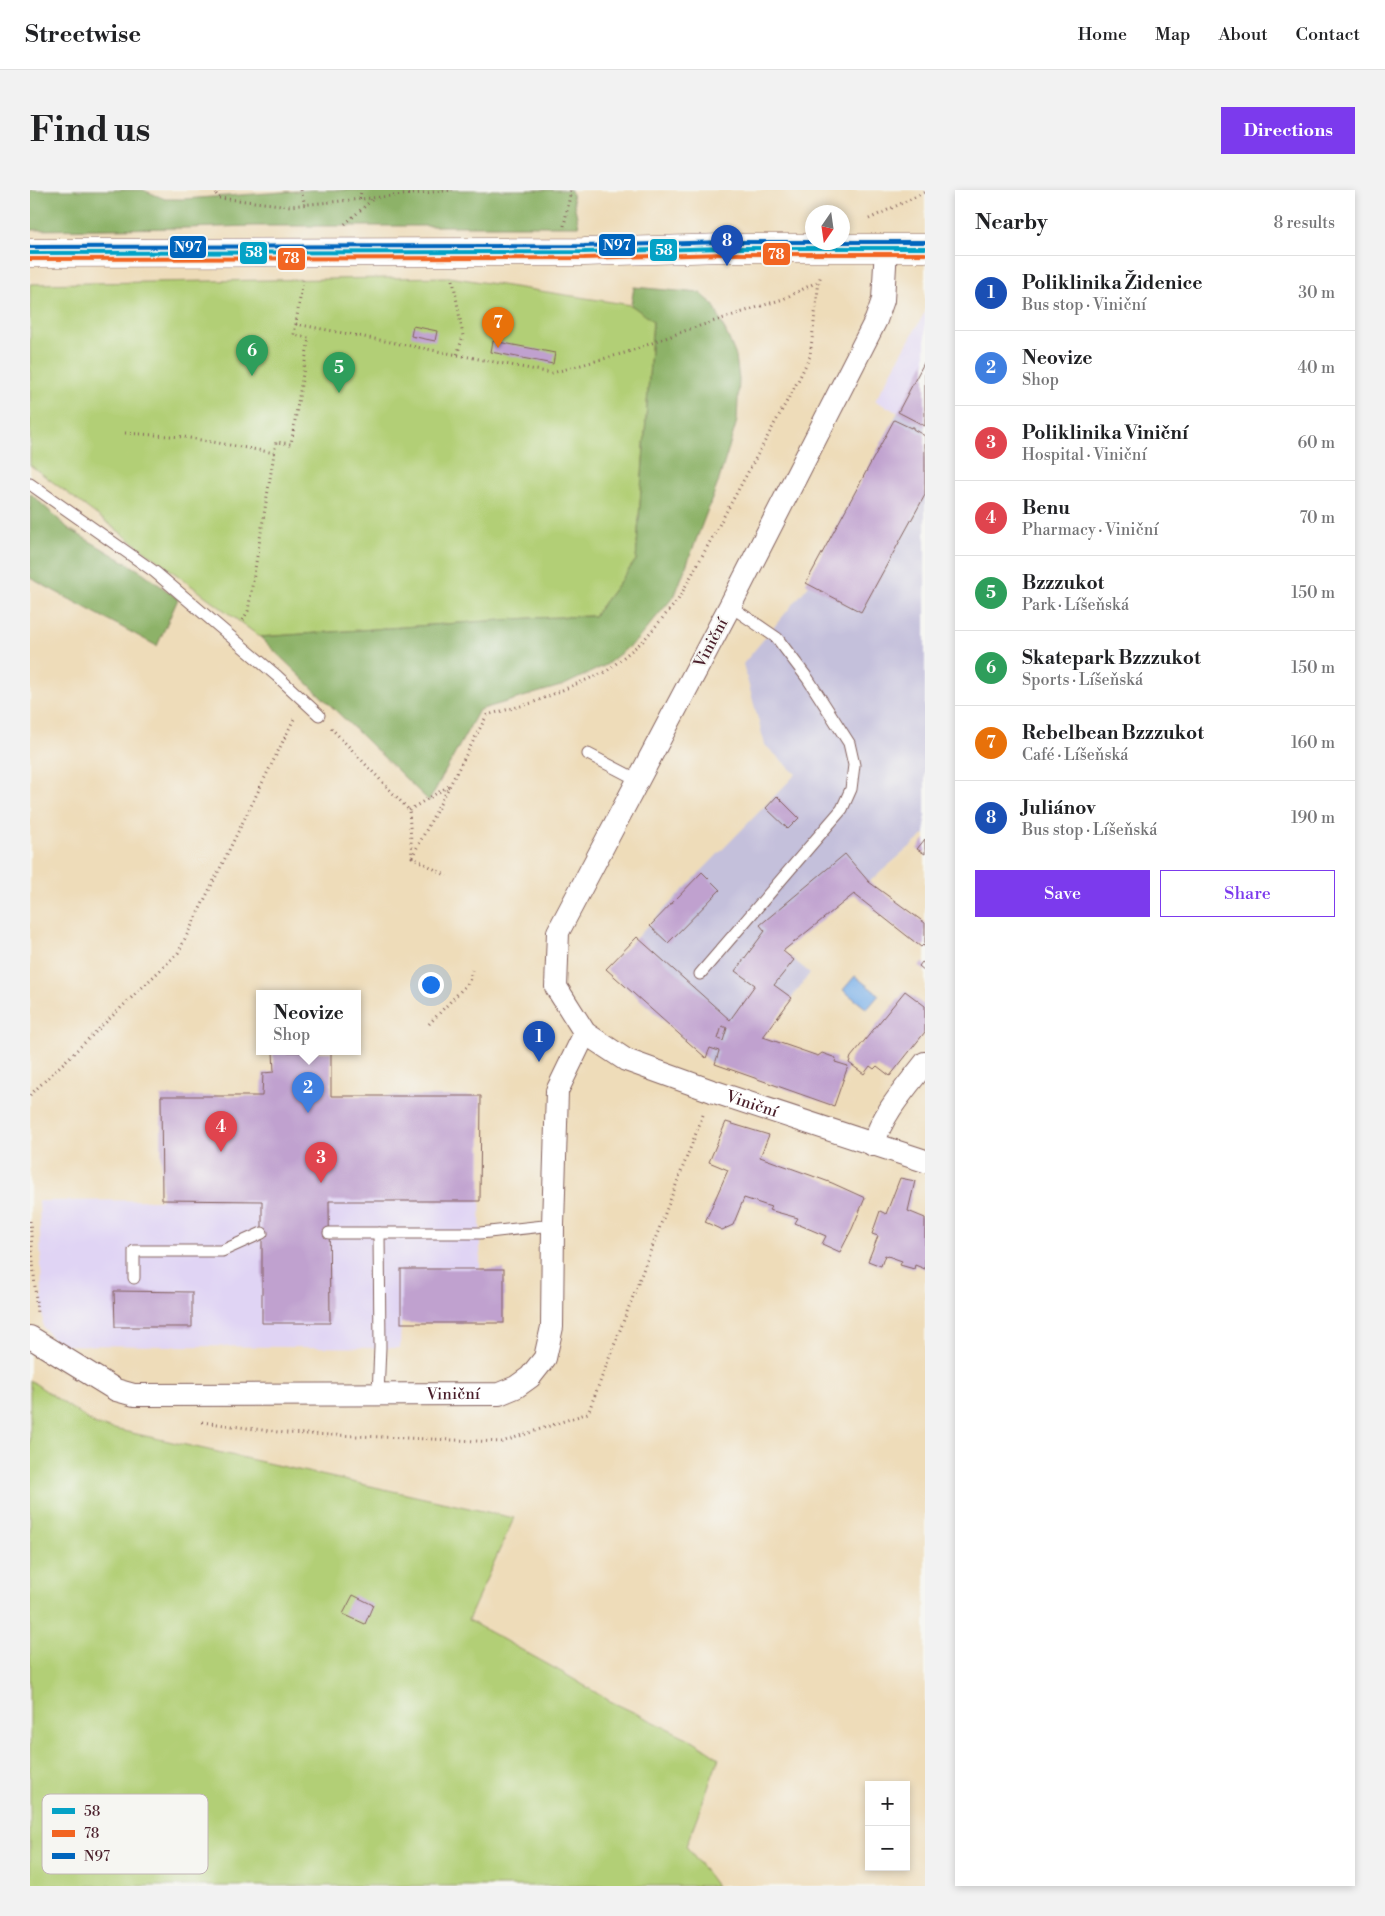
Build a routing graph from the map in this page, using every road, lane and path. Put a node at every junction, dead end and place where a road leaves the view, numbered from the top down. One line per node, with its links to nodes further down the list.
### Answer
1 (219, 190): 8 (path)
2 (301, 190): 8 (path)
3 (361, 190): 7 (path)
4 (452, 190): 7 (path)
5 (571, 190): 10 (path)
6 (925, 192): 9 (path)
7 (360, 199): 8 (path)
8 (305, 205)
9 (864, 221)
10 (565, 223)
11 (886, 248): 12 (street); 13 (street); 23 (street, Viniční)
12 (925, 248)
13 (30, 253)
14 (304, 272): 18 (path)
15 (452, 272): 19 (path)
16 (822, 272): 17 (path)
17 (819, 281): 19 (path); 29 (path)
18 (296, 324): 19 (path); 21 (path)
19 (457, 355)
20 (125, 433): 21 (path)
21 (275, 453): 24 (path)
22 (30, 484): 24 (lane)
23 (730, 606): 28 (street, Viniční); 34 (lane)
24 (234, 638): 25 (lane)
25 (303, 700): 26 (lane); 38 (path)
26 (319, 715): 30 (path)
27 (588, 754): 28 (lane)
28 (638, 780): 36 (street, Viniční)
29 (449, 786): 30 (path); 31 (path)
30 (409, 810): 31 (path)
31 (412, 857): 32 (path)
32 (448, 876)
33 (472, 970): 35 (path)
34 (700, 974)
35 (429, 1024)
36 (585, 1033): 39 (street, Viniční); 41 (street, Viniční)
37 (925, 1063): 39 (street)
38 (30, 1095)
39 (873, 1145): 40 (street, Viniční)
40 (925, 1161)
41 (553, 1225): 44 (lane); 47 (street, Viniční)
42 (262, 1233): 45 (lane)
43 (329, 1233): 44 (lane)
44 (379, 1233): 47 (lane)
45 (134, 1278)
46 (30, 1337): 47 (street, Viniční)
47 (378, 1395)

